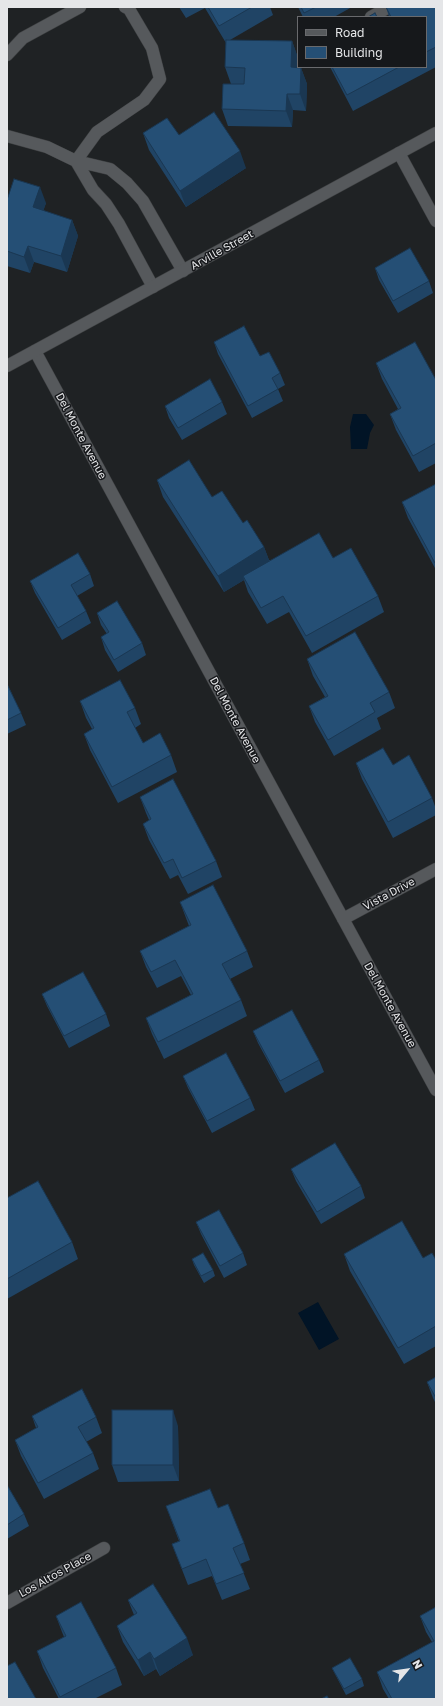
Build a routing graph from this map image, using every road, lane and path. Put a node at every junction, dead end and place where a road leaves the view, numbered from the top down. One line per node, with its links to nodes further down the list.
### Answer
1 (80, 7): 5 (street)
2 (125, 7): 9 (street)
3 (390, 7): 4 (street)
4 (373, 16)
5 (7, 55)
6 (436, 133): 8 (street, Arville Street)
7 (7, 136): 9 (street)
8 (399, 154): 10 (street); 11 (street, Arville Street)
9 (76, 161): 11 (street); 12 (street)
10 (436, 221)
11 (183, 271): 12 (street, Arville Street)
12 (153, 287): 13 (street, Arville Street)
13 (35, 350): 14 (street, Arville Street); 16 (street, Del Monte Avenue)
14 (7, 366)
15 (436, 868): 16 (street, Vista Drive)
16 (343, 919): 17 (street, Del Monte Avenue)
17 (436, 1090)
18 (104, 1548): 19 (street, Los Altos Place)
19 (7, 1603)

